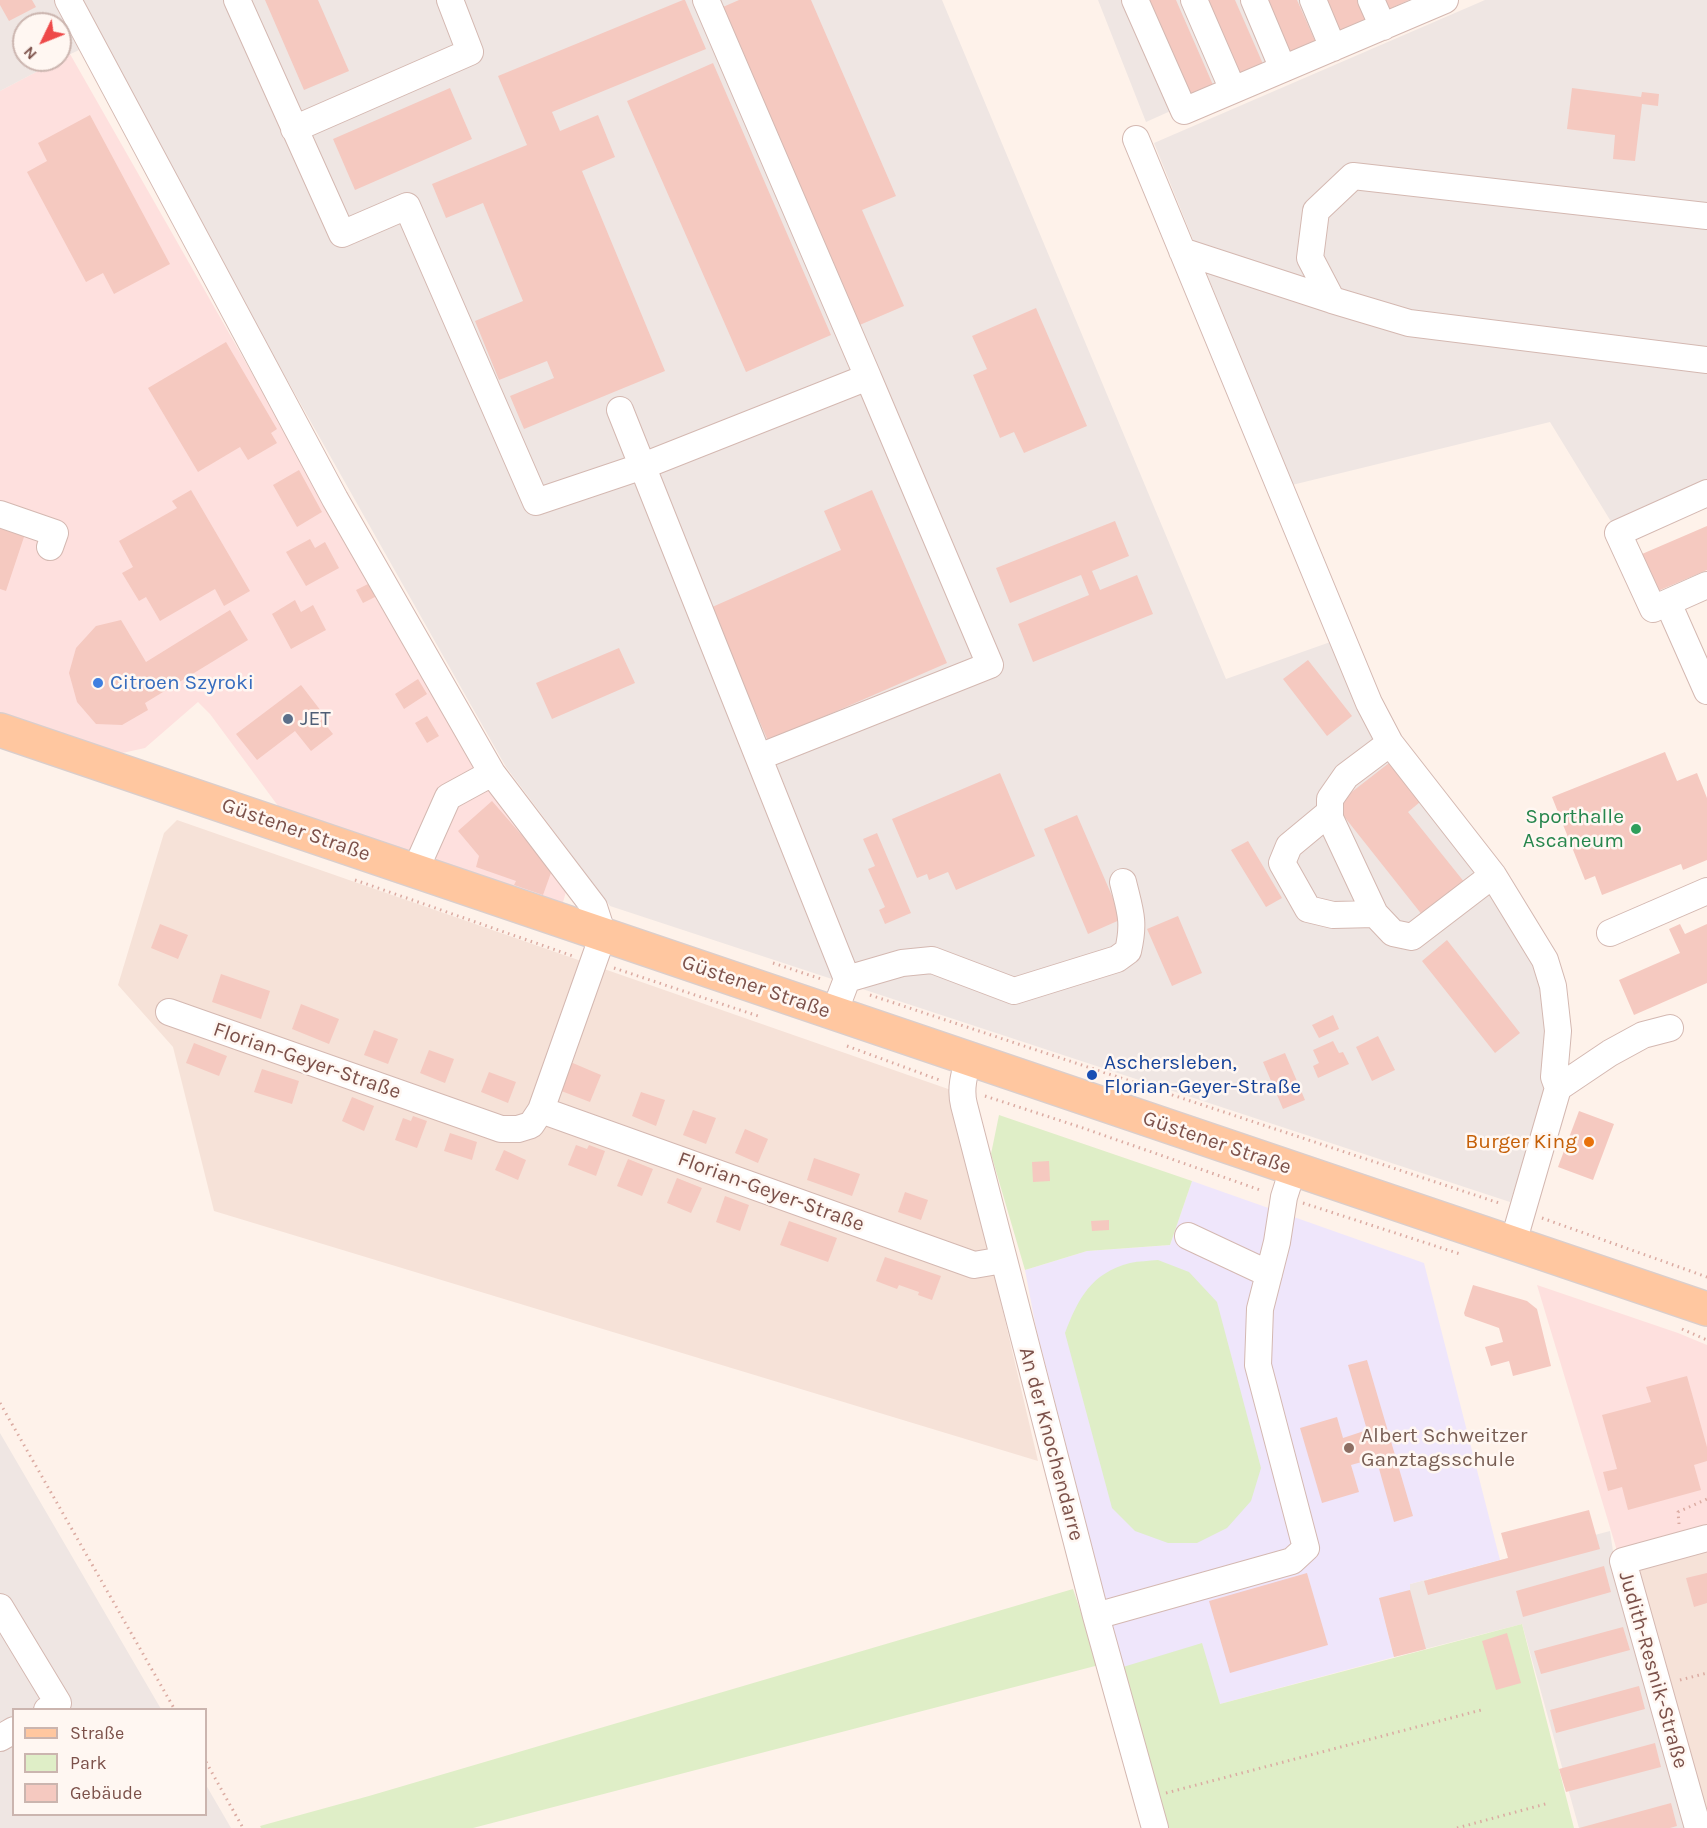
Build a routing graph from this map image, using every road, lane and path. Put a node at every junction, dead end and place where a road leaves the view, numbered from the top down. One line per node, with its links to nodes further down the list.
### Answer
1 (68, 0): 33 (street)
2 (237, 0): 15 (street)
3 (450, 0): 15 (street)
4 (706, 0): 21 (street)
5 (1135, 0): 14 (street)
6 (1194, 0): 14 (street)
7 (1254, 0): 13 (street)
8 (1313, 0): 12 (street)
9 (1371, 0): 11 (street)
10 (1435, 2): 11 (street)
11 (1383, 27): 12 (street)
12 (1333, 48): 13 (street)
13 (1282, 69): 14 (street)
14 (1233, 90)
15 (294, 129): 23 (street)
16 (1136, 139): 18 (street)
17 (1707, 216): 19 (street)
18 (1182, 251): 19 (street); 31 (street)
19 (1332, 300): 20 (street)
20 (1707, 360)
21 (868, 377): 23 (street); 32 (street)
22 (620, 410): 23 (street)
23 (643, 466): 32 (street)
24 (1707, 493): 28 (street)
25 (0, 514): 26 (street)
26 (50, 547)
27 (1707, 585): 28 (street)
28 (1668, 603): 29 (street)
29 (1707, 691)
30 (0, 730): 35 (main road, Güstener Straße)
31 (1390, 743): 34 (street); 36 (street)
32 (759, 757): 44 (street)
33 (492, 773): 35 (street); 42 (street)
34 (1330, 812): 40 (street); 40 (street)
35 (415, 871): 42 (main road, Güstener Straße)
36 (1492, 875): 40 (street); 49 (street)
37 (346, 876): 42 (path)
38 (1123, 882): 44 (street)
39 (1707, 891): 41 (street)
40 (1375, 914)
41 (1610, 933)
42 (598, 948): 44 (main road, Güstener Straße); 46 (path); 50 (street, Florian-Geyer-Straße)
43 (766, 961): 44 (path)
44 (840, 1005): 48 (main road, Güstener Straße); 48 (path); 52 (path)
45 (169, 1012): 50 (street, Florian-Geyer-Straße)
46 (759, 1017)
47 (1670, 1028): 49 (street)
48 (966, 1074): 51 (main road, Güstener Straße); 51 (path); 56 (street, An der Knochendarre)
49 (1558, 1088): 52 (street)
50 (541, 1110): 56 (street, Florian-Geyer-Straße)
51 (1288, 1183): 54 (main road, Güstener Straße); 55 (path); 57 (street)
52 (1523, 1211): 54 (street); 58 (path)
53 (1188, 1236): 57 (street)
54 (1513, 1243): 59 (main road, Güstener Straße)
55 (1466, 1256)
56 (1003, 1260): 67 (street, An der Knochendarre)
57 (1269, 1274): 67 (street)
58 (1707, 1277)
59 (1707, 1309)
60 (1675, 1326): 61 (path)
61 (1707, 1340)
62 (0, 1403): 71 (path)
63 (1707, 1499): 65 (path)
64 (1707, 1538): 65 (street, Judith-Resnik-Straße)
65 (1680, 1545): 69 (street, Judith-Resnik-Straße)
66 (0, 1607): 70 (street)
67 (1096, 1616): 74 (street, An der Knochendarre)
68 (1707, 1673): 69 (path)
69 (1658, 1686): 79 (street, Judith-Resnik-Straße)
70 (50, 1708)
71 (174, 1708)
72 (1485, 1709): 74 (path)
73 (207, 1764): 76 (path)
74 (1147, 1798): 77 (street, An der Knochendarre)
75 (1549, 1803): 78 (path)
76 (243, 1828)
77 (1155, 1828)
78 (1457, 1828)
79 (1698, 1828)

